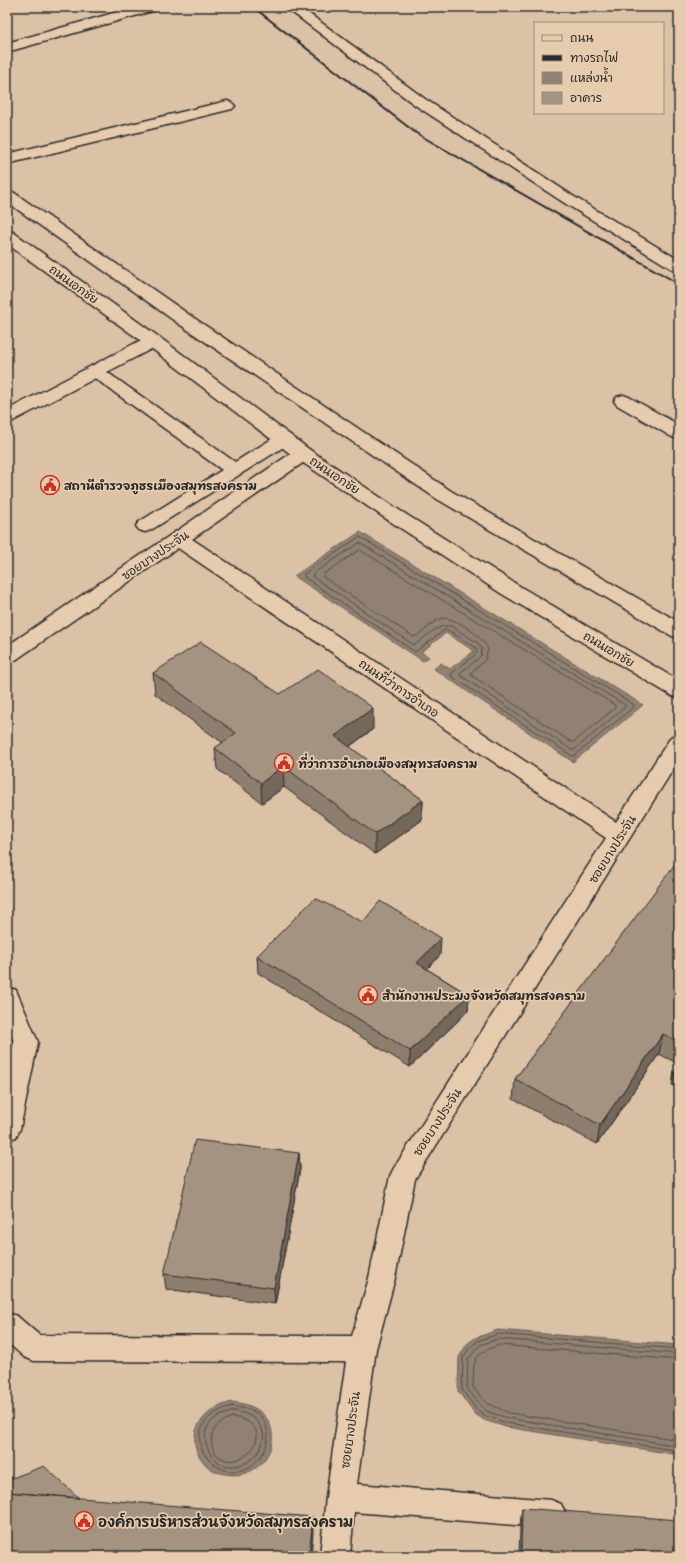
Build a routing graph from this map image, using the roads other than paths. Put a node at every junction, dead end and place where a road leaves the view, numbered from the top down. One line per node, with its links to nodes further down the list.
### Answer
1 (151, 7): 3 (street)
2 (292, 7): 8 (lane)
3 (7, 48)
4 (227, 106): 5 (street)
5 (7, 159)
6 (7, 195): 19 (street)
7 (7, 236): 9 (street, ถนนเอกชัย)
8 (679, 267)
9 (153, 341): 10 (street); 14 (street, ถนนเอกชัย)
10 (95, 371): 12 (street); 16 (lane)
11 (623, 401): 13 (street)
12 (7, 416)
13 (679, 432)
14 (284, 439): 15 (street, ถนนเอกชัย); 16 (lane)
15 (303, 454): 18 (street, ซอยบางประจัน); 21 (street, ถนนเอกชัย)
16 (234, 470): 17 (lane)
17 (145, 526)
18 (178, 539): 20 (street, ซอยบางประจัน); 23 (street, ถนนที่ว่าการอำเภอ)
19 (679, 631)
20 (7, 656)
21 (679, 691)
22 (679, 742): 23 (street, ซอยบางประจัน)
23 (620, 836): 27 (street, ซอยบางประจัน)
24 (7, 997): 25 (street)
25 (7, 1129)
26 (7, 1325): 27 (street)
27 (362, 1349): 28 (street, ซอยบางประจัน)
28 (341, 1497): 29 (street); 30 (street, ซอยบางประจัน)
29 (577, 1516)
30 (335, 1556)

